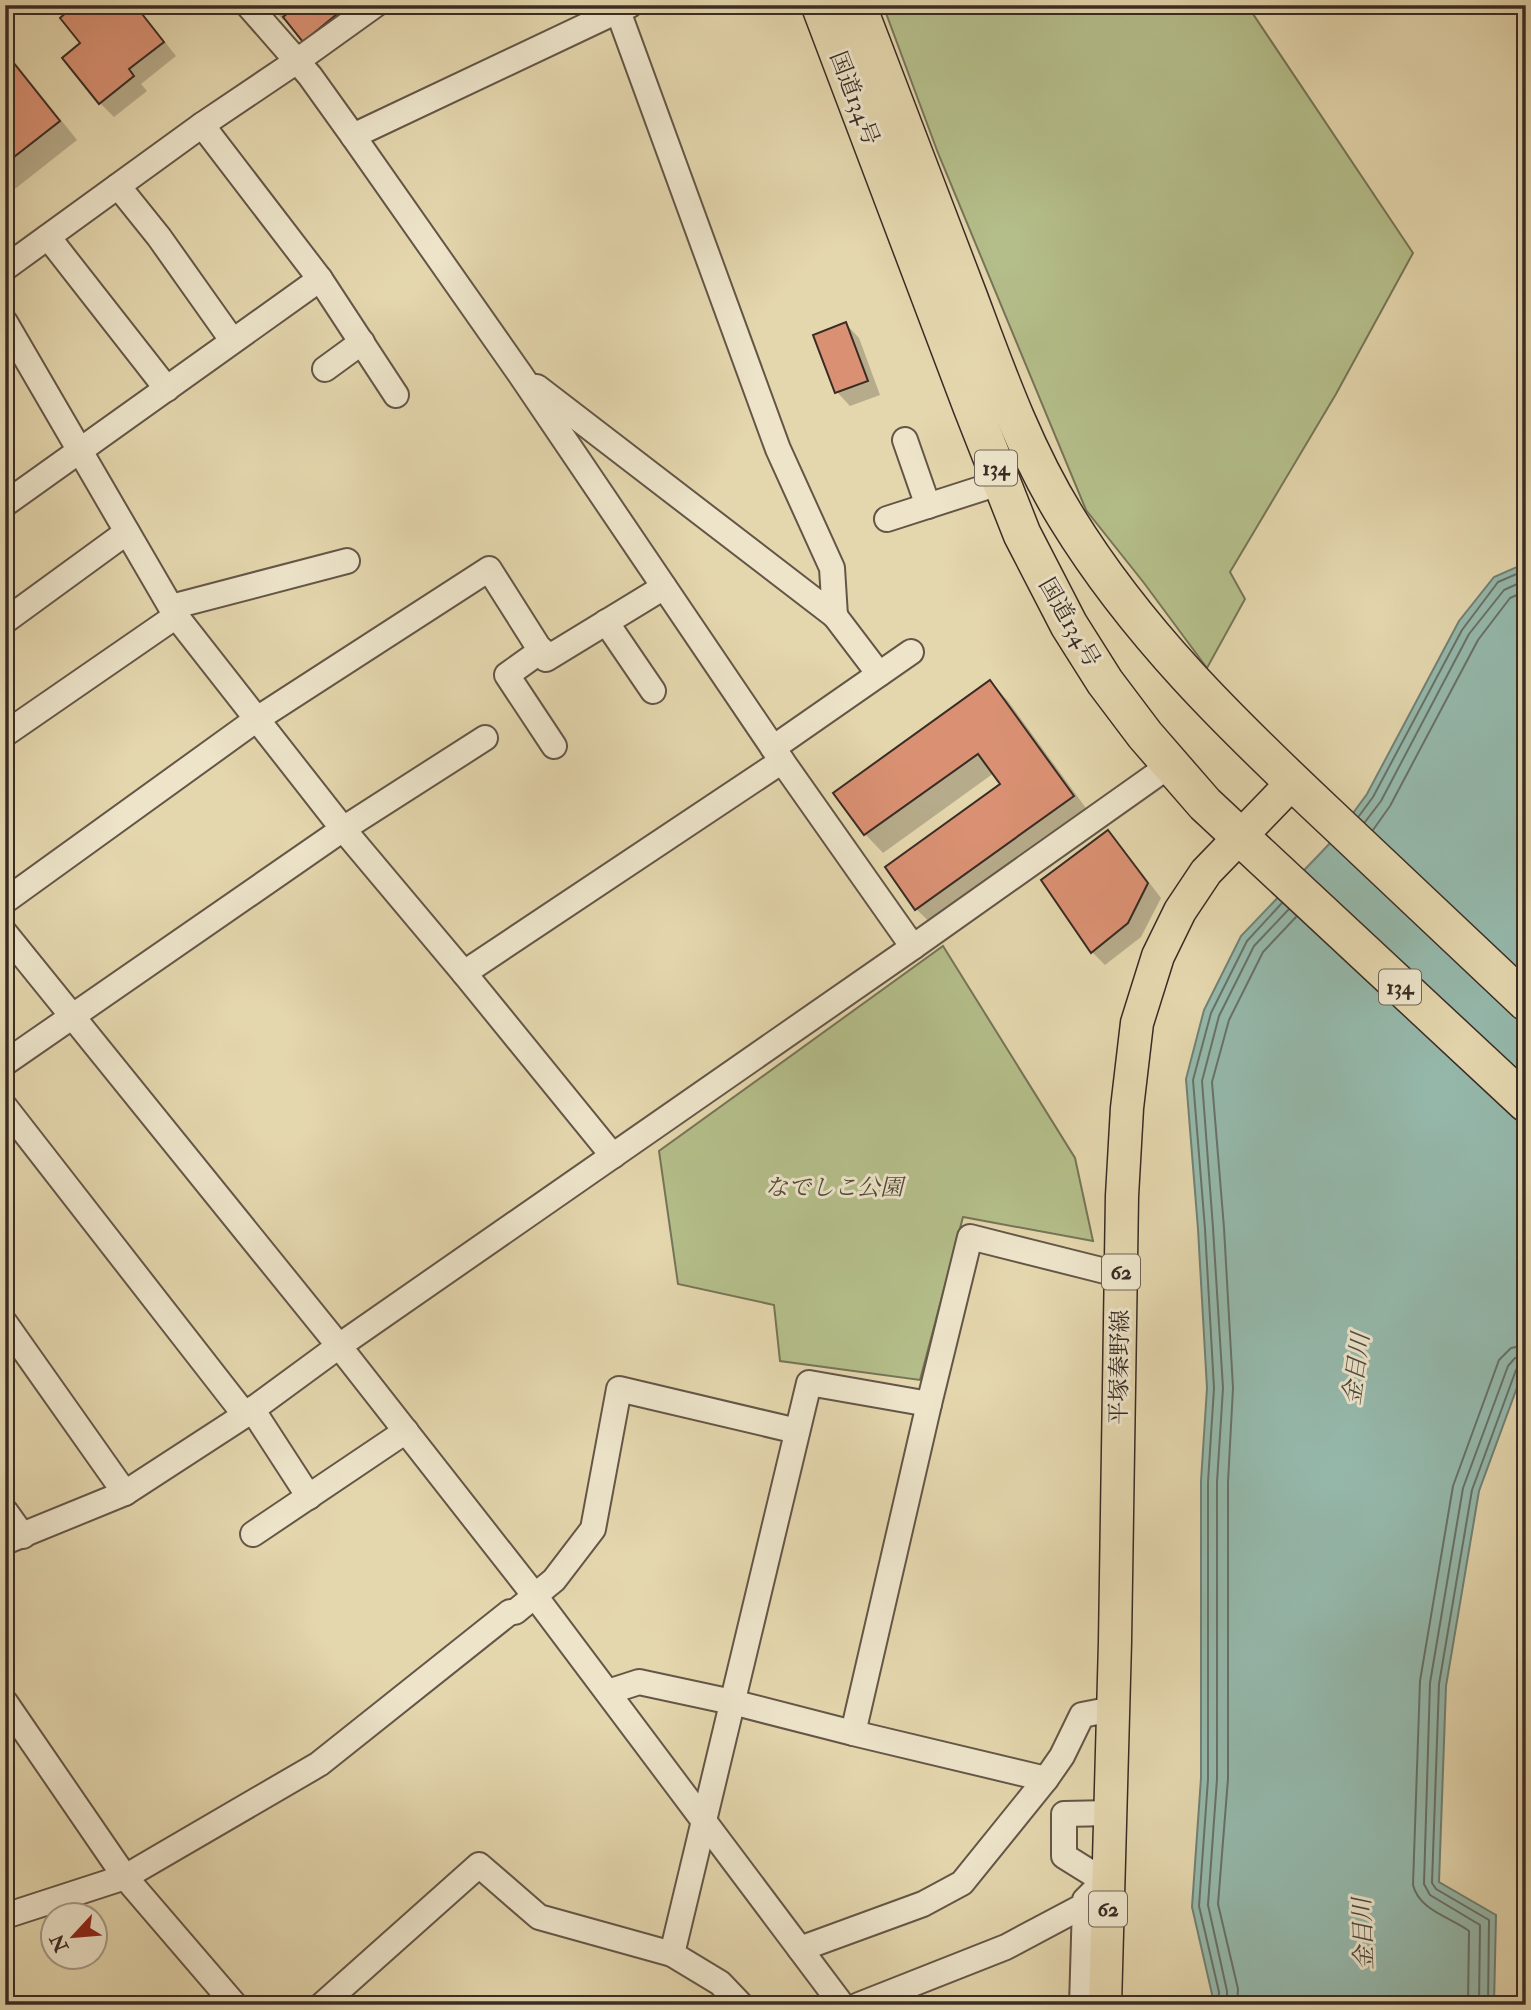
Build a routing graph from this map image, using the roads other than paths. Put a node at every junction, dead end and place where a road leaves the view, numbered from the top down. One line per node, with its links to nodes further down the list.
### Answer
1 (248, 5): 6 (street)
2 (375, 5): 6 (street)
3 (820, 5): 22 (highway, 国道134号 / 134)
4 (857, 5): 43 (highway, 国道134号 / 134)
5 (624, 8): 8 (street); 30 (street)
6 (296, 61): 7 (street); 8 (street)
7 (202, 125): 9 (street); 12 (street)
8 (353, 136): 17 (street)
9 (118, 186): 10 (street); 14 (street)
10 (48, 237): 11 (street); 18 (street)
11 (5, 268)
12 (320, 279): 14 (street); 15 (street)
13 (5, 322): 21 (street)
14 (232, 340): 18 (street)
15 (362, 342): 16 (street); 19 (street)
16 (325, 369)
17 (520, 374): 28 (street); 30 (street)
18 (167, 389): 21 (street)
19 (396, 395)
20 (905, 440): 24 (street)
21 (79, 449): 23 (street); 26 (street)
22 (1002, 482): 24 (street); 42 (highway, 国道134号 / 134)
23 (5, 504)
24 (928, 506): 25 (street)
25 (887, 519)
26 (127, 532): 29 (street); 31 (street)
27 (347, 561): 29 (street)
28 (664, 587): 32 (street); 41 (street)
29 (173, 612): 37 (street); 38 (street)
30 (835, 616): 35 (street)
31 (5, 621)
32 (606, 622): 33 (street); 36 (street)
33 (542, 650): 37 (street); 40 (street)
34 (911, 652): 35 (street)
35 (879, 674): 41 (street)
36 (653, 691)
37 (257, 719): 44 (street); 46 (street)
38 (6, 732)
39 (485, 738): 44 (street)
40 (554, 746)
41 (778, 754): 48 (street); 49 (street)
42 (1170, 765): 45 (highway, 国道134号 / 134); 48 (street)
43 (1293, 782): 45 (main road, 平塚秦野線 / 62); 50 (highway, 国道134号 / 134)
44 (343, 829): 49 (street); 51 (street)
45 (1240, 837): 53 (highway, 国道134号 / 134); 56 (main road, 平塚秦野線 / 62)
46 (5, 901)
47 (5, 933): 51 (street)
48 (913, 947): 55 (street)
49 (464, 973): 55 (street)
50 (1526, 1002)
51 (72, 1015): 52 (street); 58 (street)
52 (5, 1063)
53 (1526, 1103)
54 (5, 1107): 60 (street)
55 (613, 1156): 58 (street)
56 (1121, 1275): 59 (street); 72 (main road, 平塚秦野線 / 62)
57 (5, 1323): 63 (street)
58 (339, 1346): 60 (street); 61 (street)
59 (929, 1404): 62 (street); 73 (street)
60 (248, 1412): 63 (street); 64 (street)
61 (406, 1431): 64 (street); 68 (street)
62 (797, 1431): 68 (street); 71 (street)
63 (125, 1493): 67 (street)
64 (309, 1497): 66 (street)
65 (5, 1511): 67 (street)
66 (253, 1534)
67 (14, 1539)
68 (535, 1596): 69 (street); 77 (street)
69 (608, 1692): 71 (street); 76 (street)
70 (5, 1702): 77 (street)
71 (732, 1702): 73 (street); 76 (street)
72 (1113, 1709): 74 (street); 75 (main road, 平塚秦野線 / 62)
73 (853, 1733): 74 (street)
74 (1046, 1779): 81 (street)
75 (1110, 1813): 78 (main road, 平塚秦野線 / 62); 78 (street)
76 (704, 1820): 81 (street); 82 (street)
77 (125, 1877): 80 (street); 84 (street)
78 (1108, 1884): 79 (street); 89 (main road, 平塚秦野線 / 62)
79 (1085, 1905): 83 (street); 88 (street)
80 (5, 1916)
81 (800, 1948): 87 (street)
82 (673, 1954): 85 (street); 86 (street)
83 (870, 2003)
84 (235, 2005)
85 (322, 2005)
86 (741, 2005)
87 (842, 2005)
88 (1082, 2005)
89 (1105, 2005)

